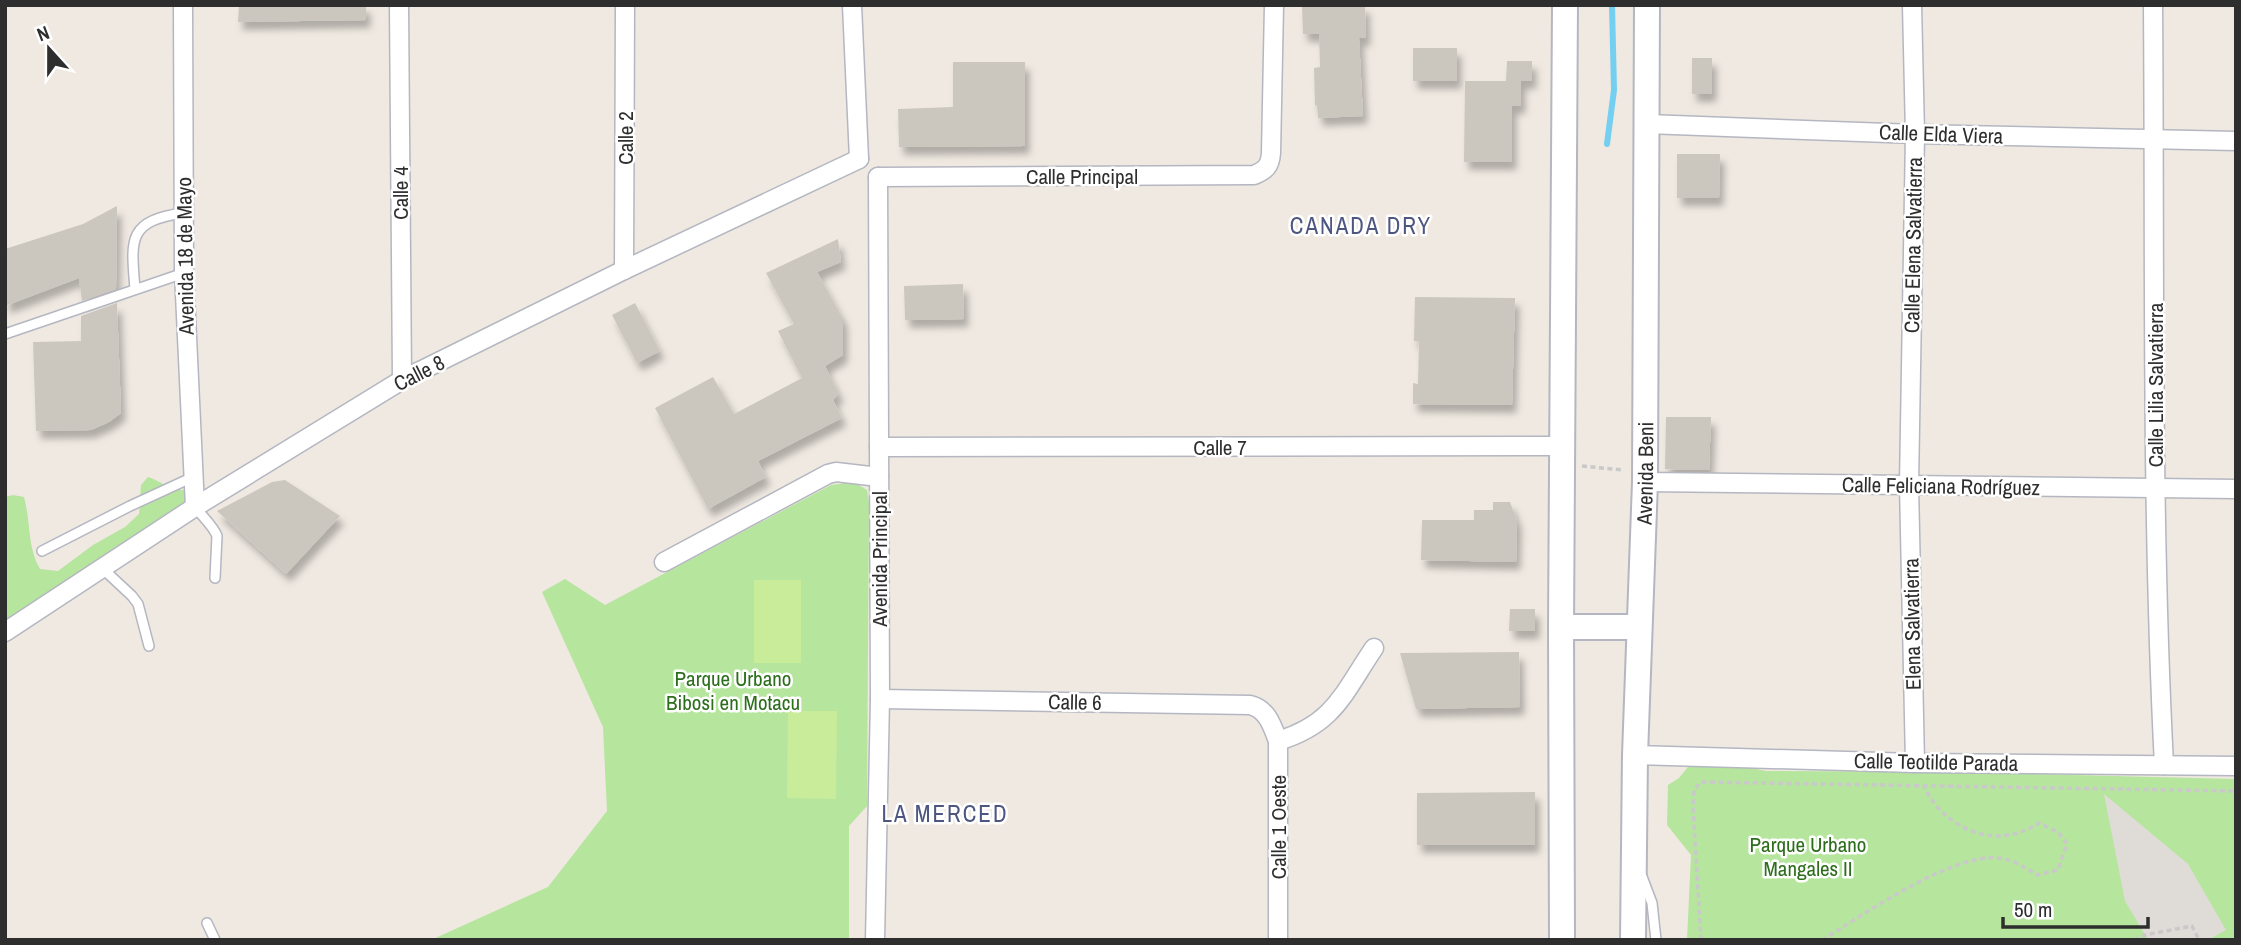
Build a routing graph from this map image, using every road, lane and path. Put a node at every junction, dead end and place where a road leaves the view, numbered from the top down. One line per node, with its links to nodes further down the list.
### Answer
1 (183, 5): 16 (street, Avenida 18 de Mayo)
2 (399, 5): 21 (street, Calle 4)
3 (625, 5): 17 (street, Calle 2)
4 (852, 5): 14 (street)
5 (1274, 5): 15 (street, Calle Principal)
6 (1565, 5): 23 (street)
7 (1647, 5): 10 (street, Avenida Beni)
8 (1912, 5): 11 (street, Calle Elena Salvatierra)
9 (2153, 5): 12 (street, Calle Lilia Salvatierra)
10 (1647, 124): 11 (street, Calle Elda Viera); 26 (street, Avenida Beni)
11 (1914, 134): 12 (street, Calle Elda Viera); 27 (street, Calle Elena Salvatierra)
12 (2154, 139): 13 (street, Calle Elda Viera); 28 (street, Calle Lilia Salvatierra)
13 (2236, 141)
14 (859, 159): 15 (street); 17 (street, Calle 8)
15 (878, 177): 22 (street, Avenida Principal)
16 (183, 214): 18 (street, Avenida 18 de Mayo); 19 (lane)
17 (624, 270): 21 (street, Calle 8)
18 (184, 273): 19 (lane); 24 (street, Avenida 18 de Mayo)
19 (135, 289): 20 (lane)
20 (5, 334)
21 (402, 380): 30 (street, Calle 8)
22 (879, 447): 23 (street, Calle 7); 25 (street, Avenida Principal)
23 (1562, 455): 26 (path); 35 (street)
24 (194, 477): 30 (street, Avenida 18 de Mayo); 31 (lane)
25 (879, 477): 32 (street); 40 (street, Avenida Principal)
26 (1645, 477): 27 (street, Calle Feliciana Rodríguez); 36 (street, Avenida Beni)
27 (1909, 485): 28 (street, Calle Feliciana Rodríguez); 44 (street, Elena Salvatierra)
28 (2156, 488): 29 (street, Calle Feliciana Rodríguez); 45 (street, Calle Lilia Salvatierra)
29 (2236, 489)
30 (195, 507): 33 (street, Calle 8); 34 (lane)
31 (42, 551)
32 (664, 562)
33 (102, 568): 37 (street, Calle 8); 38 (lane)
34 (215, 578)
35 (1561, 627): 36 (street); 54 (street)
36 (1639, 627): 43 (street, Avenida Beni)
37 (5, 632)
38 (149, 646)
39 (1374, 648): 42 (street)
40 (880, 699): 41 (street, Calle 6); 52 (street, Avenida Principal)
41 (1266, 716): 42 (street, Calle 1 Oeste)
42 (1278, 741): 53 (street, Calle 1 Oeste)
43 (1635, 755): 44 (street, Calle Teotilde Parada); 49 (street, Avenida Beni)
44 (1915, 763): 45 (street, Calle Teotilde Parada)
45 (2164, 765): 46 (street, Calle Teotilde Parada)
46 (2236, 766)
47 (1924, 786): 48 (path); 57 (path); 58 (path)
48 (2236, 791)
49 (1633, 855): 55 (street, Avenida Beni); 56 (lane)
50 (207, 923): 51 (lane)
51 (215, 940)
52 (875, 940)
53 (1278, 940)
54 (1562, 940)
55 (1633, 940)
56 (1656, 940)
57 (1701, 940)
58 (1822, 940)
59 (2134, 940): 60 (path)
60 (2199, 940)

